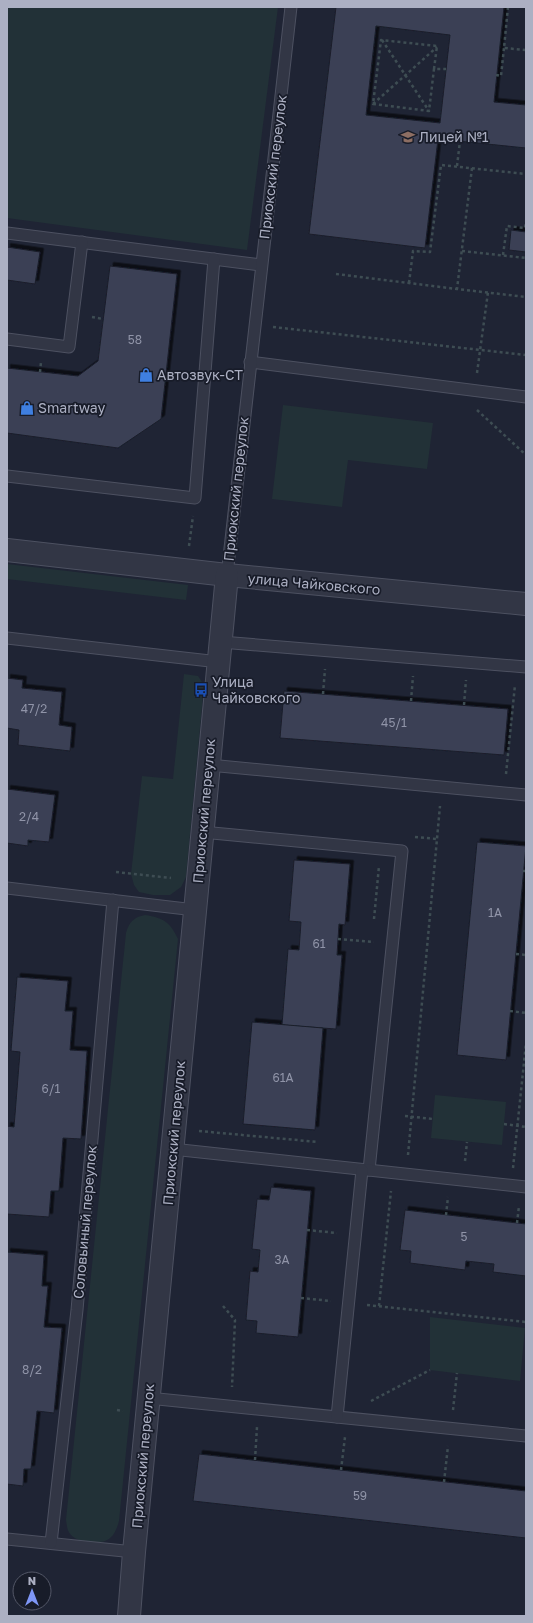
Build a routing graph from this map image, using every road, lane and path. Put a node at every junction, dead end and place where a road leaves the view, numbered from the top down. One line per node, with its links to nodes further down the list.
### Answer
1 (291, 7): 24 (lane, Приокский переулок)
2 (508, 7): 5 (path)
3 (381, 40): 4 (path); 9 (path); 11 (path)
4 (437, 46): 7 (path); 9 (path)
5 (504, 48): 6 (path); 10 (path)
6 (526, 50)
7 (434, 69): 8 (path); 12 (path)
8 (446, 70)
9 (406, 76): 11 (path); 12 (path)
10 (496, 76)
11 (373, 104): 12 (path)
12 (429, 111)
13 (460, 141): 14 (path)
14 (457, 166): 15 (path); 26 (path)
15 (472, 168): 16 (path); 20 (path)
16 (526, 174)
17 (526, 221): 21 (path)
18 (7, 233): 19 (lane)
19 (82, 242): 23 (lane); 30 (lane)
20 (462, 251): 21 (path); 27 (path)
21 (503, 255): 22 (path)
22 (526, 258)
23 (214, 259): 24 (lane); 35 (lane)
24 (261, 265): 29 (lane, Приокский переулок)
25 (336, 274): 26 (path)
26 (409, 283): 27 (path)
27 (457, 289): 28 (path)
28 (526, 296)
29 (255, 324): 31 (path); 32 (lane, Приокский переулок)
30 (7, 339)
31 (526, 355)
32 (250, 362): 33 (lane); 38 (lane, Приокский переулок)
33 (526, 396)
34 (7, 476): 35 (lane)
35 (195, 498): 36 (path)
36 (189, 546)
37 (7, 550): 38 (street, улица Чайковского)
38 (227, 575): 39 (street, улица Чайковского); 42 (street, Приокский переулок)
39 (526, 604)
40 (7, 638): 42 (lane)
41 (326, 650): 42 (lane); 43 (lane); 47 (path)
42 (220, 652): 50 (street, Приокский переулок)
43 (415, 658): 44 (lane); 48 (path)
44 (468, 662): 45 (lane); 49 (path)
45 (526, 667)
46 (515, 685): 51 (path)
47 (323, 694)
48 (411, 701)
49 (464, 705)
50 (209, 765): 52 (lane); 54 (street, Приокский переулок)
51 (506, 782)
52 (442, 787): 53 (lane); 72 (path)
53 (526, 795)
54 (202, 832): 55 (lane); 60 (street, Приокский переулок)
55 (381, 848): 61 (path); 65 (lane)
56 (116, 872): 57 (path)
57 (172, 878)
58 (7, 888): 59 (lane)
59 (113, 900): 60 (lane); 106 (lane, Соловьиный переулок)
60 (195, 910): 80 (street, Приокский переулок)
61 (373, 926)
62 (373, 934): 64 (path)
63 (338, 939): 64 (path)
64 (372, 942): 65 (path)
65 (392, 944): 83 (lane)
66 (516, 954): 67 (path)
67 (526, 955)
68 (510, 1011): 69 (path)
69 (526, 1013)
70 (526, 1043): 75 (path)
71 (406, 1116): 72 (path)
72 (412, 1117): 73 (path); 84 (path)
73 (433, 1119)
74 (504, 1124): 75 (path)
75 (518, 1126): 76 (path); 82 (path)
76 (526, 1127)
77 (192, 1130): 78 (path)
78 (318, 1142)
79 (467, 1142): 81 (path)
80 (172, 1149): 83 (lane); 96 (street, Приокский переулок)
81 (464, 1163)
82 (513, 1168)
83 (365, 1170): 84 (lane); 88 (lane)
84 (400, 1174): 85 (lane)
85 (526, 1188)
86 (391, 1189): 92 (path)
87 (307, 1230): 88 (path)
88 (355, 1235): 90 (lane)
89 (301, 1298): 90 (path)
90 (348, 1303): 92 (path); 99 (lane)
91 (223, 1306): 97 (path)
92 (379, 1306): 93 (path)
93 (526, 1322)
94 (430, 1370): 99 (path)
95 (457, 1373): 100 (path)
96 (148, 1398): 97 (lane); 107 (street, Приокский переулок)
97 (231, 1406): 98 (lane)
98 (259, 1409): 99 (lane); 102 (path)
99 (342, 1417): 100 (lane); 103 (path)
100 (450, 1428): 101 (lane); 104 (path)
101 (526, 1436)
102 (255, 1460)
103 (341, 1470)
104 (444, 1482)
105 (7, 1539): 106 (lane)
106 (50, 1543): 107 (lane)
107 (134, 1552): 108 (street, Приокский переулок)
108 (129, 1616)

